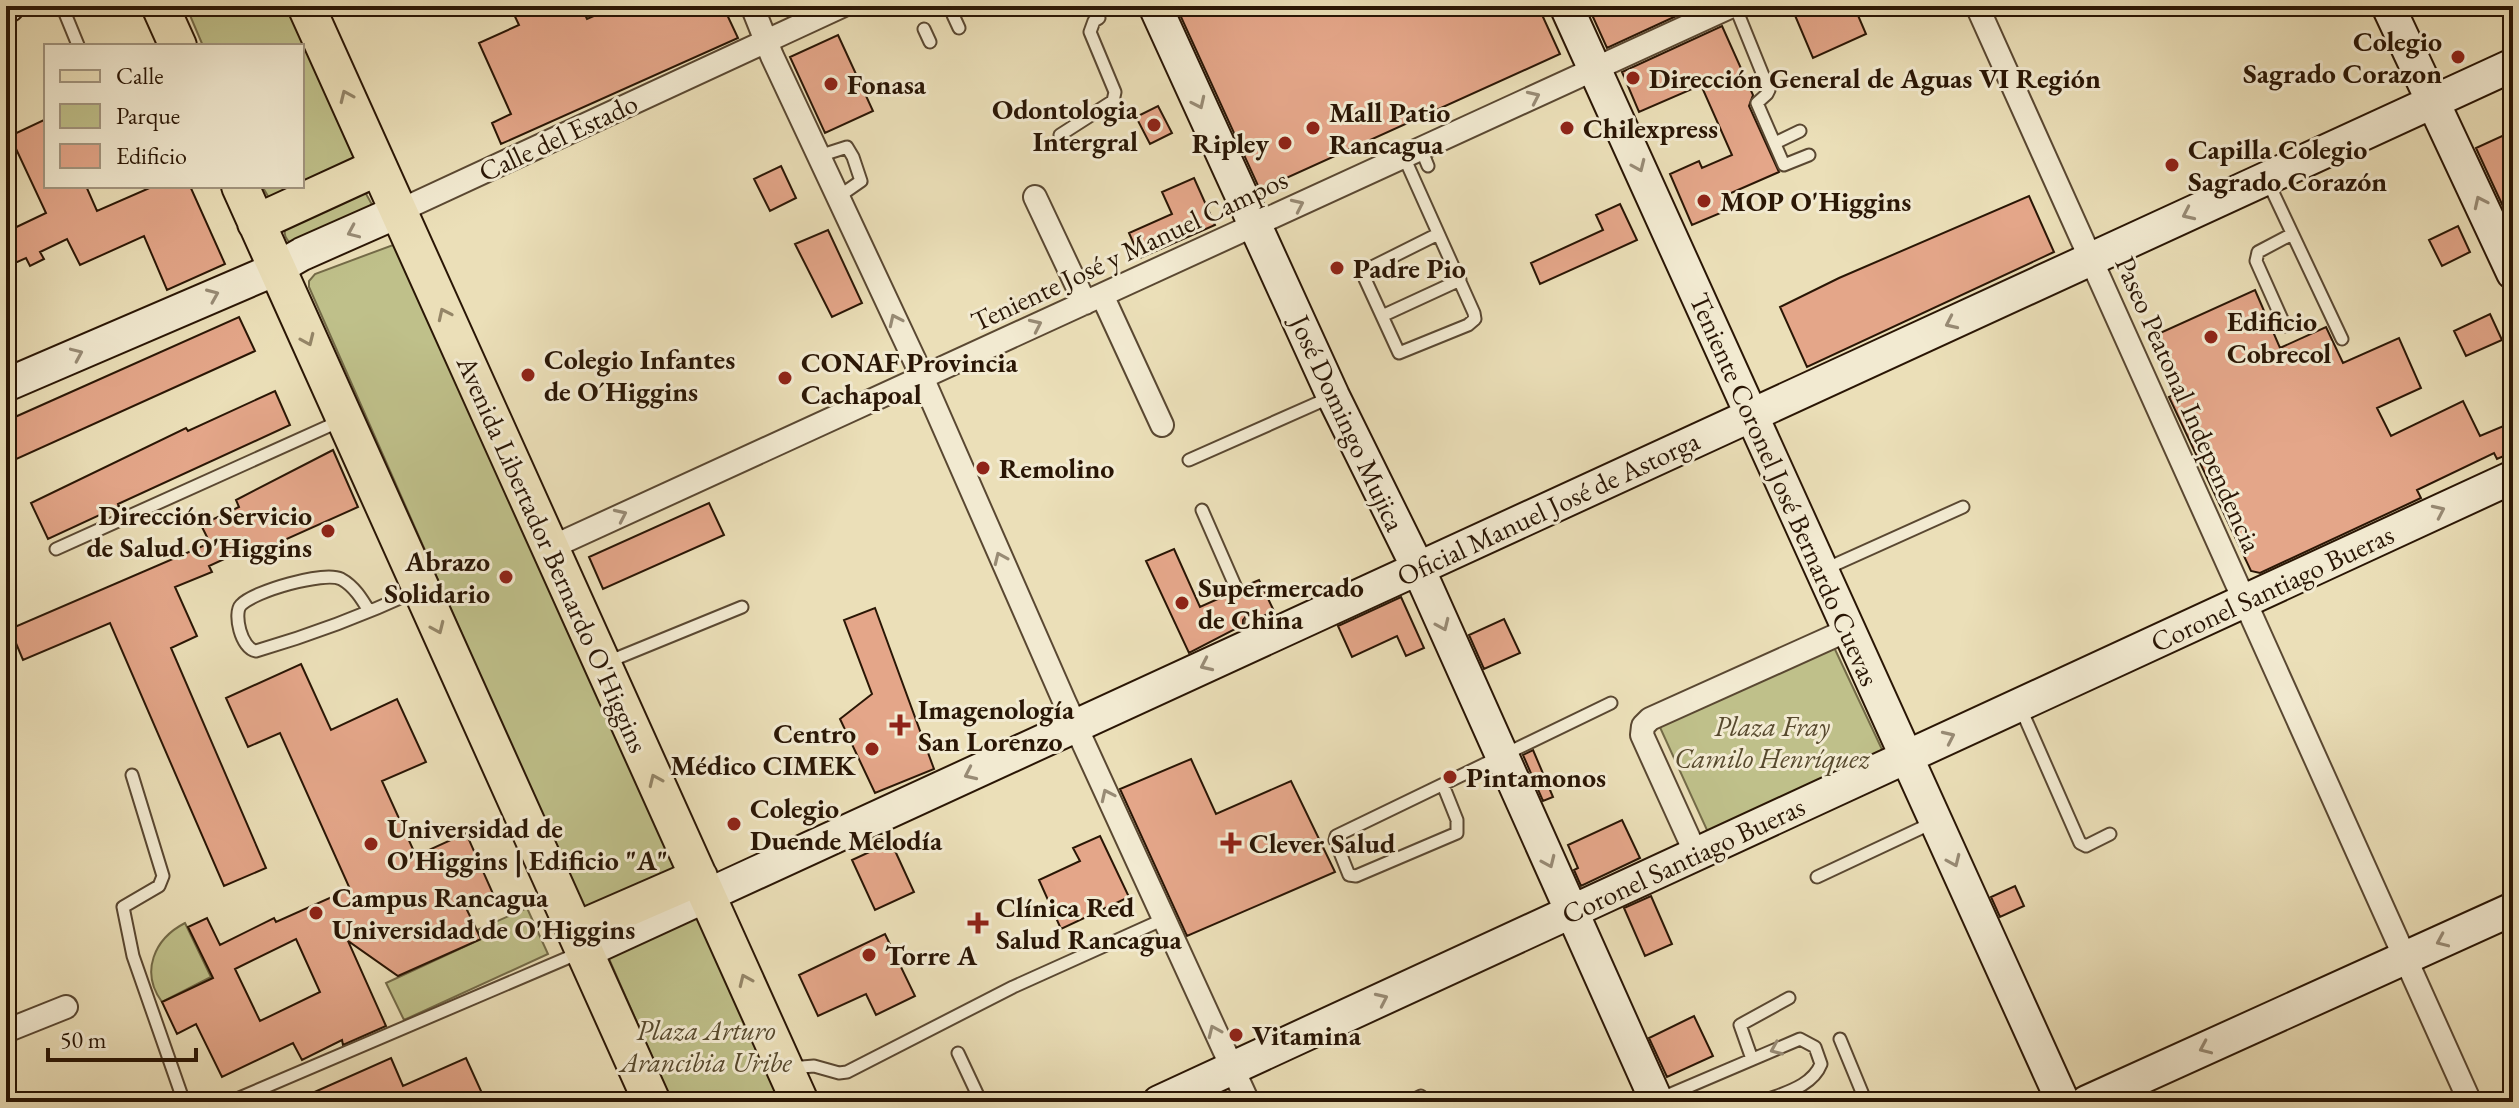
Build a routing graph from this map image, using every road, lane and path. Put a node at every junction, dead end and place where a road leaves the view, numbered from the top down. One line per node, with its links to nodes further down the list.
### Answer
1 (62, 6): 17 (lane)
2 (160, 6): 18 (main road)
3 (306, 6): 28 (main road, Avenida Libertador Bernardo O'Higgins, one-way to 3)
4 (752, 6): 15 (street)
5 (842, 6): 15 (street, Calle del Estado)
6 (1566, 6): 20 (street, Teniente Coronel José Bernardo Cuevas)
7 (1733, 6): 20 (street, Teniente José y Manuel Campos); 24 (lane)
8 (1977, 6): 38 (street, Paseo Peatonal Independencia)
9 (2388, 6): 21 (street)
10 (1163, 12): 35 (street, José Domingo Mujica, one-way to 35)
11 (953, 15): 13 (lane)
12 (1099, 18): 23 (lane)
13 (959, 28)
14 (924, 29): 16 (lane)
15 (766, 41): 26 (street); 33 (street, Calle del Estado)
16 (930, 42)
17 (78, 44)
18 (177, 44)
19 (2513, 65): 21 (street, Oficial Manuel José de Astorga)
20 (1595, 69): 27 (street, Teniente José y Manuel Campos, one-way to 20); 49 (street, Teniente Coronel José Bernardo Cuevas, one-way to 49)
21 (2433, 102): 29 (street, Oficial Manuel José de Astorga); 40 (street, one-way to 21)
22 (1800, 131): 24 (lane)
23 (1060, 135)
24 (1775, 143): 25 (lane)
25 (1809, 155)
26 (819, 156): 31 (street); 31 (lane)
27 (1418, 157): 35 (street, Teniente José y Manuel Campos, one-way to 27); 36 (lane)
28 (378, 167): 33 (main road, Avenida Libertador Bernardo O'Higgins); 34 (main road)
29 (2266, 178): 37 (lane); 38 (street, Oficial Manuel José de Astorga, one-way to 38)
30 (241, 188): 34 (main road)
31 (838, 197): 46 (street, one-way to 31)
32 (1035, 197): 42 (street)
33 (397, 212): 39 (street, Calle del Estado, one-way to 39); 56 (main road, Avenida Libertador Bernardo O'Higgins, one-way to 33)
34 (256, 223): 39 (main road)
35 (1255, 225): 42 (street, Teniente José y Manuel Campos); 48 (street, José Domingo Mujica)
36 (1438, 234): 41 (lane); 43 (lane)
37 (2292, 234): 44 (lane); 45 (lane)
38 (2091, 259): 49 (street, Oficial Manuel José de Astorga, one-way to 49); 62 (street, Paseo Peatonal Independencia)
39 (276, 269): 47 (street, Calle del Estado, one-way to 39); 50 (main road, one-way to 50)
40 (2513, 273)
41 (1460, 280): 43 (lane); 43 (lane)
42 (1094, 299): 46 (street, Teniente José y Manuel Campos, one-way to 42); 51 (street)
43 (1382, 316)
44 (2285, 326)
45 (2342, 339)
46 (921, 378): 56 (street, Teniente José y Manuel Campos, one-way to 46); 69 (street, one-way to 46)
47 (6, 385)
48 (1333, 396): 52 (lane); 58 (street, José Domingo Mujica)
49 (1752, 414): 58 (street, Oficial Manuel José de Astorga); 59 (street, Teniente Coronel José Bernardo Cuevas)
50 (344, 419): 57 (lane); 60 (main road)
51 (1162, 425)
52 (1189, 460)
53 (2513, 477): 62 (street, Coronel Santiago Bueras, one-way to 53)
54 (1963, 507): 59 (lane)
55 (1202, 510): 61 (lane)
56 (550, 548): 66 (main road, Avenida Libertador Bernardo O'Higgins)
57 (56, 549)
58 (1418, 568): 69 (street, Oficial Manuel José de Astorga, one-way to 69); 70 (street, José Domingo Mujica, one-way to 70)
59 (1823, 570): 65 (street, Teniente Coronel José Bernardo Cuevas)
60 (420, 589): 64 (lane); 82 (main road, one-way to 82)
61 (1237, 590)
62 (2245, 600): 68 (street, Coronel Santiago Bueras); 83 (street, Paseo Peatonal Independencia)
63 (742, 607): 66 (lane)
64 (369, 611): 64 (lane)
65 (1850, 629): 71 (street, Teniente Coronel José Bernardo Cuevas); 76 (street)
66 (603, 664): 78 (main road, Avenida Libertador Bernardo O'Higgins, one-way to 66)
67 (1611, 703): 70 (lane)
68 (2019, 704): 71 (street, Coronel Santiago Bueras, one-way to 68); 75 (lane)
69 (1076, 725): 78 (street, Oficial Manuel José de Astorga, one-way to 78); 81 (street, one-way to 69)
70 (1501, 756): 73 (lane); 80 (street, José Domingo Mujica, one-way to 80)
71 (1907, 756): 74 (street, Teniente Coronel José Bernardo Cuevas); 76 (street, Coronel Santiago Bueras)
72 (132, 775): 93 (lane)
73 (1443, 785): 73 (lane)
74 (1937, 822): 77 (lane); 102 (street, Teniente Coronel José Bernardo Cuevas, one-way to 102)
75 (2110, 834)
76 (1696, 854): 80 (street, Coronel Santiago Bueras)
77 (1817, 877)
78 (703, 886): 82 (main road); 91 (main road, Avenida Libertador Bernardo O'Higgins, one-way to 78)
79 (2513, 909): 83 (street, one-way to 83)
80 (1572, 911): 90 (street, Coronel Santiago Bueras, one-way to 80); 92 (street, José Domingo Mujica)
81 (1164, 919): 90 (street, one-way to 81); 91 (lane)
82 (579, 941): 94 (lane); 95 (main road)
83 (2405, 958): 103 (street, one-way to 103); 104 (street, Paseo Peatonal Independencia)
84 (1789, 998): 89 (lane)
85 (66, 1007): 86 (street)
86 (6, 1031)
87 (1840, 1039): 101 (lane)
88 (958, 1053): 97 (lane)
89 (1752, 1059): 92 (lane); 100 (lane, one-way to 89)
90 (1233, 1068): 98 (street, Coronel Santiago Bueras); 99 (street)
91 (785, 1069): 96 (main road, Avenida Libertador Bernardo O'Higgins)
92 (1657, 1101)
93 (184, 1102)
94 (230, 1102)
95 (652, 1102)
96 (800, 1102)
97 (981, 1102)
98 (1159, 1102)
99 (1248, 1102)
100 (1762, 1102)
101 (1866, 1102)
102 (2063, 1102)
103 (2087, 1102)
104 (2470, 1102)

